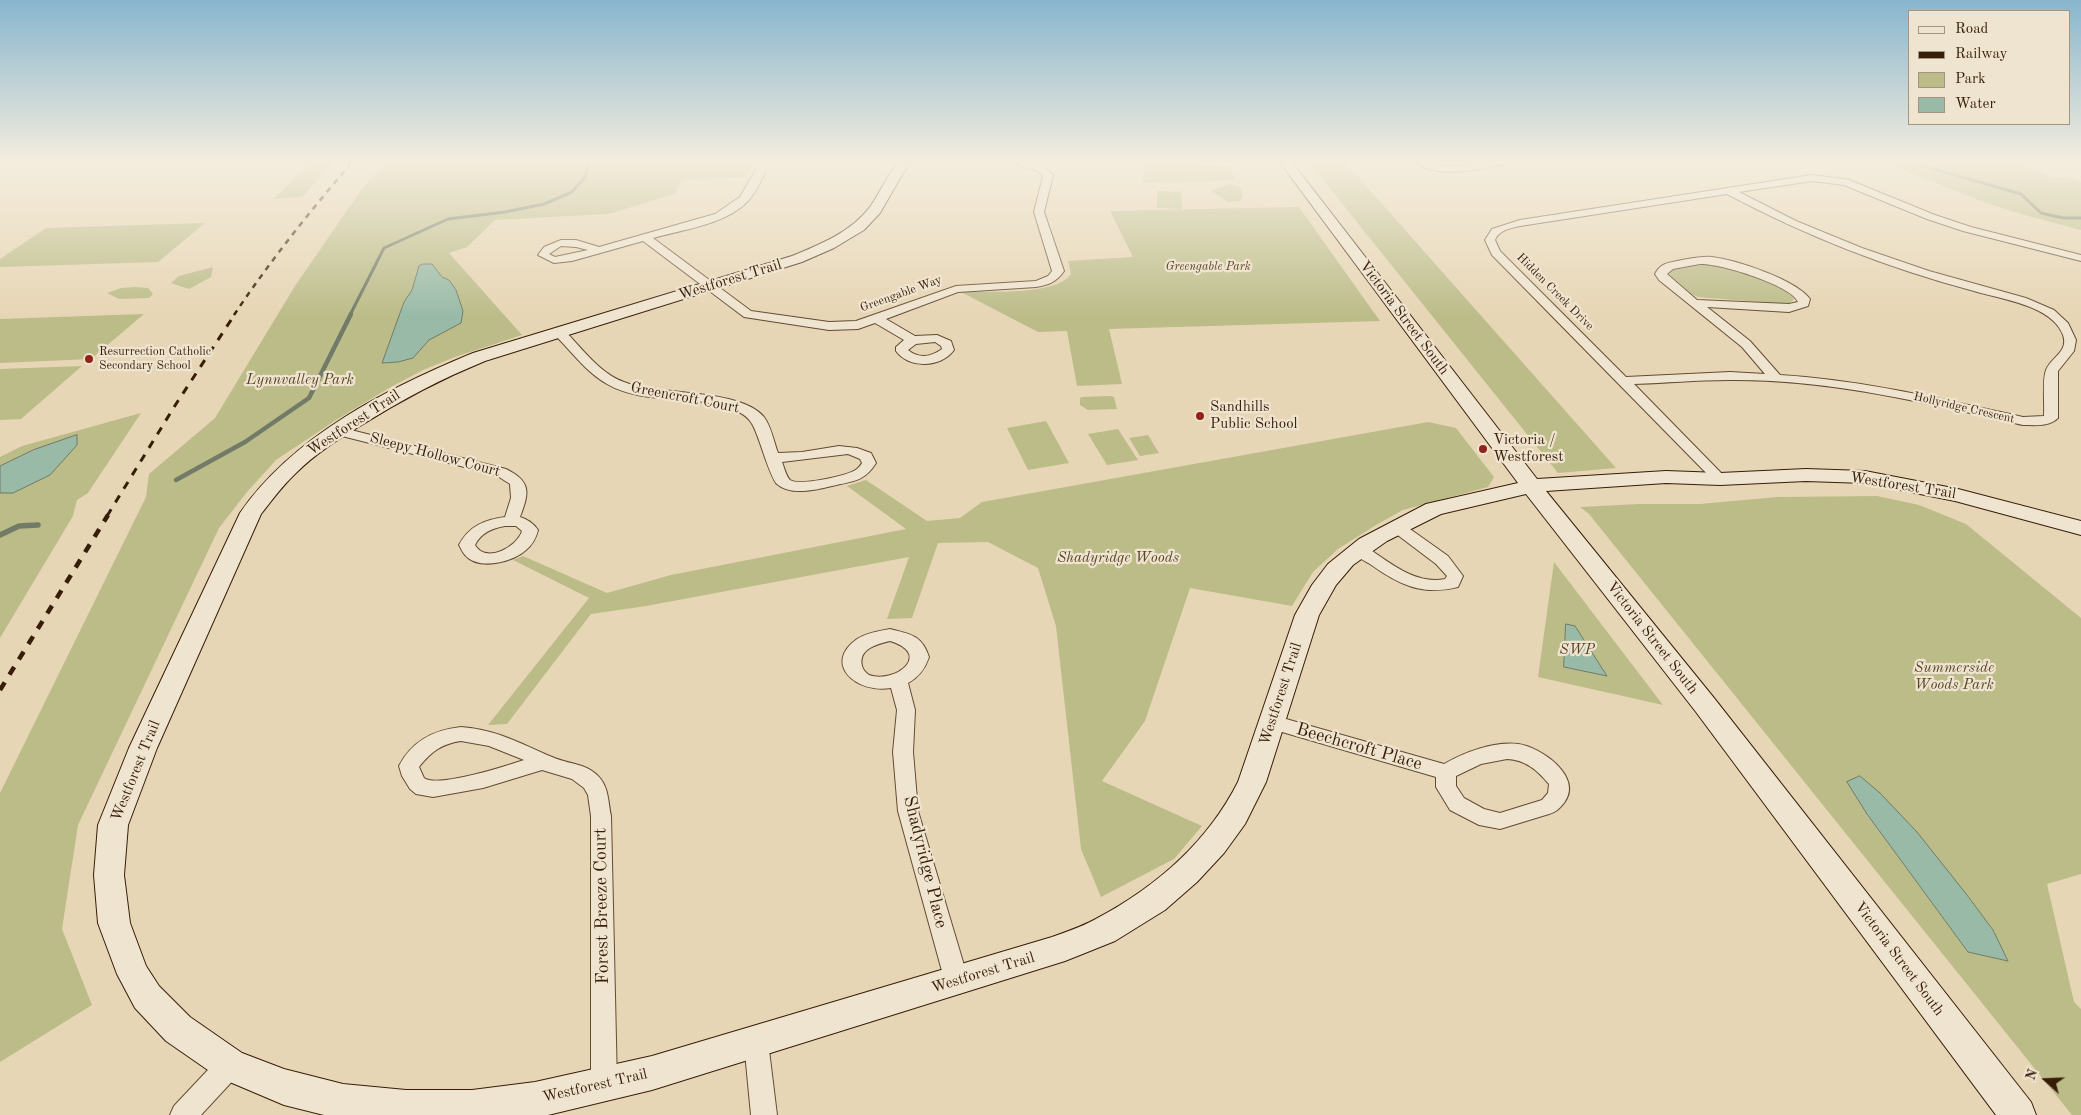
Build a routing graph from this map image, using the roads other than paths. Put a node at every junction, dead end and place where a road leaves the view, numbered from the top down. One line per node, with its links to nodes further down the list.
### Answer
1 (725, 213): 8 (street)
2 (873, 213): 11 (street, Westforest Trail)
3 (1039, 213): 13 (street, Greengable Way)
4 (1325, 213): 21 (street, Victoria Street South)
5 (1585, 213): 17 (street, Hidden Creek Drive)
6 (1771, 213): 16 (street, Hollyridge Crescent)
7 (1922, 213): 10 (street, Hidden Creek Drive)
8 (646, 238): 9 (street); 11 (street, Greengable Way)
9 (597, 250)
10 (2081, 258)
11 (710, 286): 13 (street, Greengable Way); 14 (street, Westforest Trail)
12 (1695, 303): 12 (street); 16 (street)
13 (876, 318): 15 (street)
14 (559, 332): 18 (street, Westforest Trail); 19 (street, Greencroft Court)
15 (913, 340)
16 (1774, 378): 17 (street, Hollyridge Crescent)
17 (1623, 381): 20 (street, Hidden Creek Drive)
18 (339, 431): 22 (street, Sleepy Hollow Court); 32 (street, Westforest Trail)
19 (773, 457): 19 (street, Greencroft Court)
20 (1720, 479): 21 (street, Westforest Trail); 24 (street, Westforest Trail)
21 (1537, 492): 23 (street, Westforest Trail); 36 (street, Victoria Street South)
22 (512, 521)
23 (1409, 522): 25 (street, Westforest Trail); 25 (street)
24 (2081, 528)
25 (1358, 550): 27 (street, Westforest Trail)
26 (898, 681): 30 (street, Shadyridge Place)
27 (1272, 722): 29 (street, Beechcroft Place); 30 (street, Westforest Trail)
28 (543, 762): 28 (street, Forest Breeze Court); 33 (street, Forest Breeze Court)
29 (1446, 772): 29 (street)
30 (957, 982): 31 (street, Westforest Trail)
31 (756, 1042): 33 (street, Westforest Trail); 35 (street)
32 (230, 1065): 33 (street, Westforest Trail); 34 (street)
33 (604, 1085)
34 (183, 1115)
35 (764, 1115)
36 (2018, 1115)

